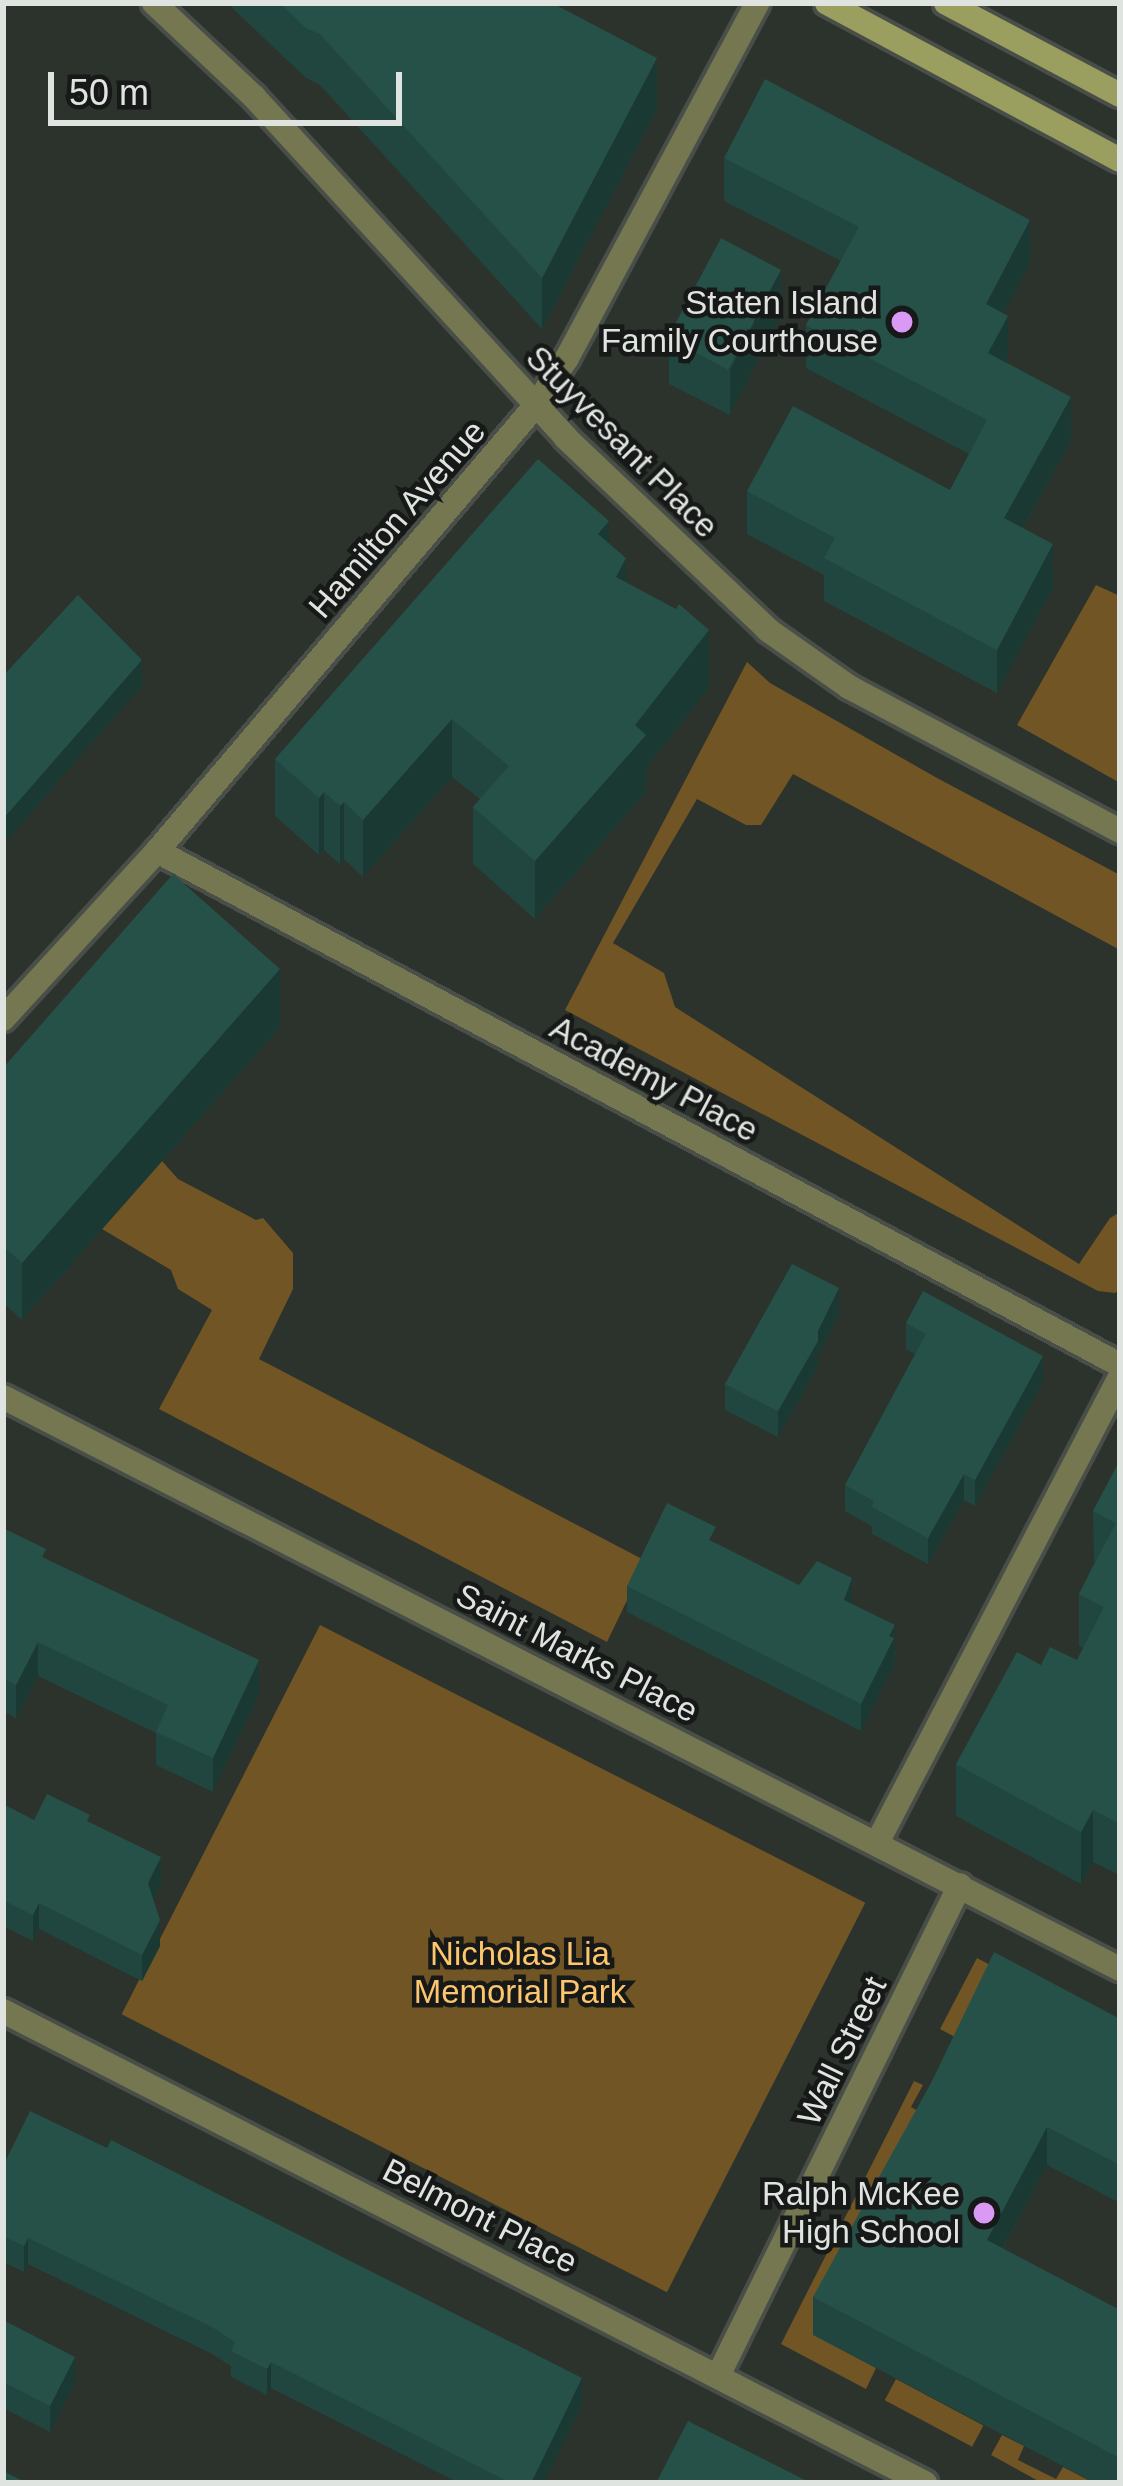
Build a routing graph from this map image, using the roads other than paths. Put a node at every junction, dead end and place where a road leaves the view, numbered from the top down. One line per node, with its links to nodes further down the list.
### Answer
1 (154, 3): 7 (street, Stuyvesant Place)
2 (757, 3): 7 (street, Hamilton Avenue)
3 (826, 3): 6 (main road)
4 (946, 3): 5 (main road)
5 (1120, 94)
6 (1120, 160)
7 (536, 405): 8 (street, Stuyvesant Place); 9 (street, Hamilton Avenue)
8 (1120, 831)
9 (157, 850): 10 (street, Hamilton Avenue); 11 (street, Academy Place)
10 (3, 1019)
11 (1120, 1365)
12 (1120, 1378): 14 (street)
13 (3, 1397): 14 (street, Saint Marks Place)
14 (877, 1843): 15 (street, Saint Marks Place)
15 (960, 1885): 16 (street, Saint Marks Place); 18 (street, Wall Street)
16 (1120, 1970)
17 (4, 2014): 18 (street, Belmont Place)
18 (718, 2374): 19 (street, Belmont Place)
19 (925, 2483)

